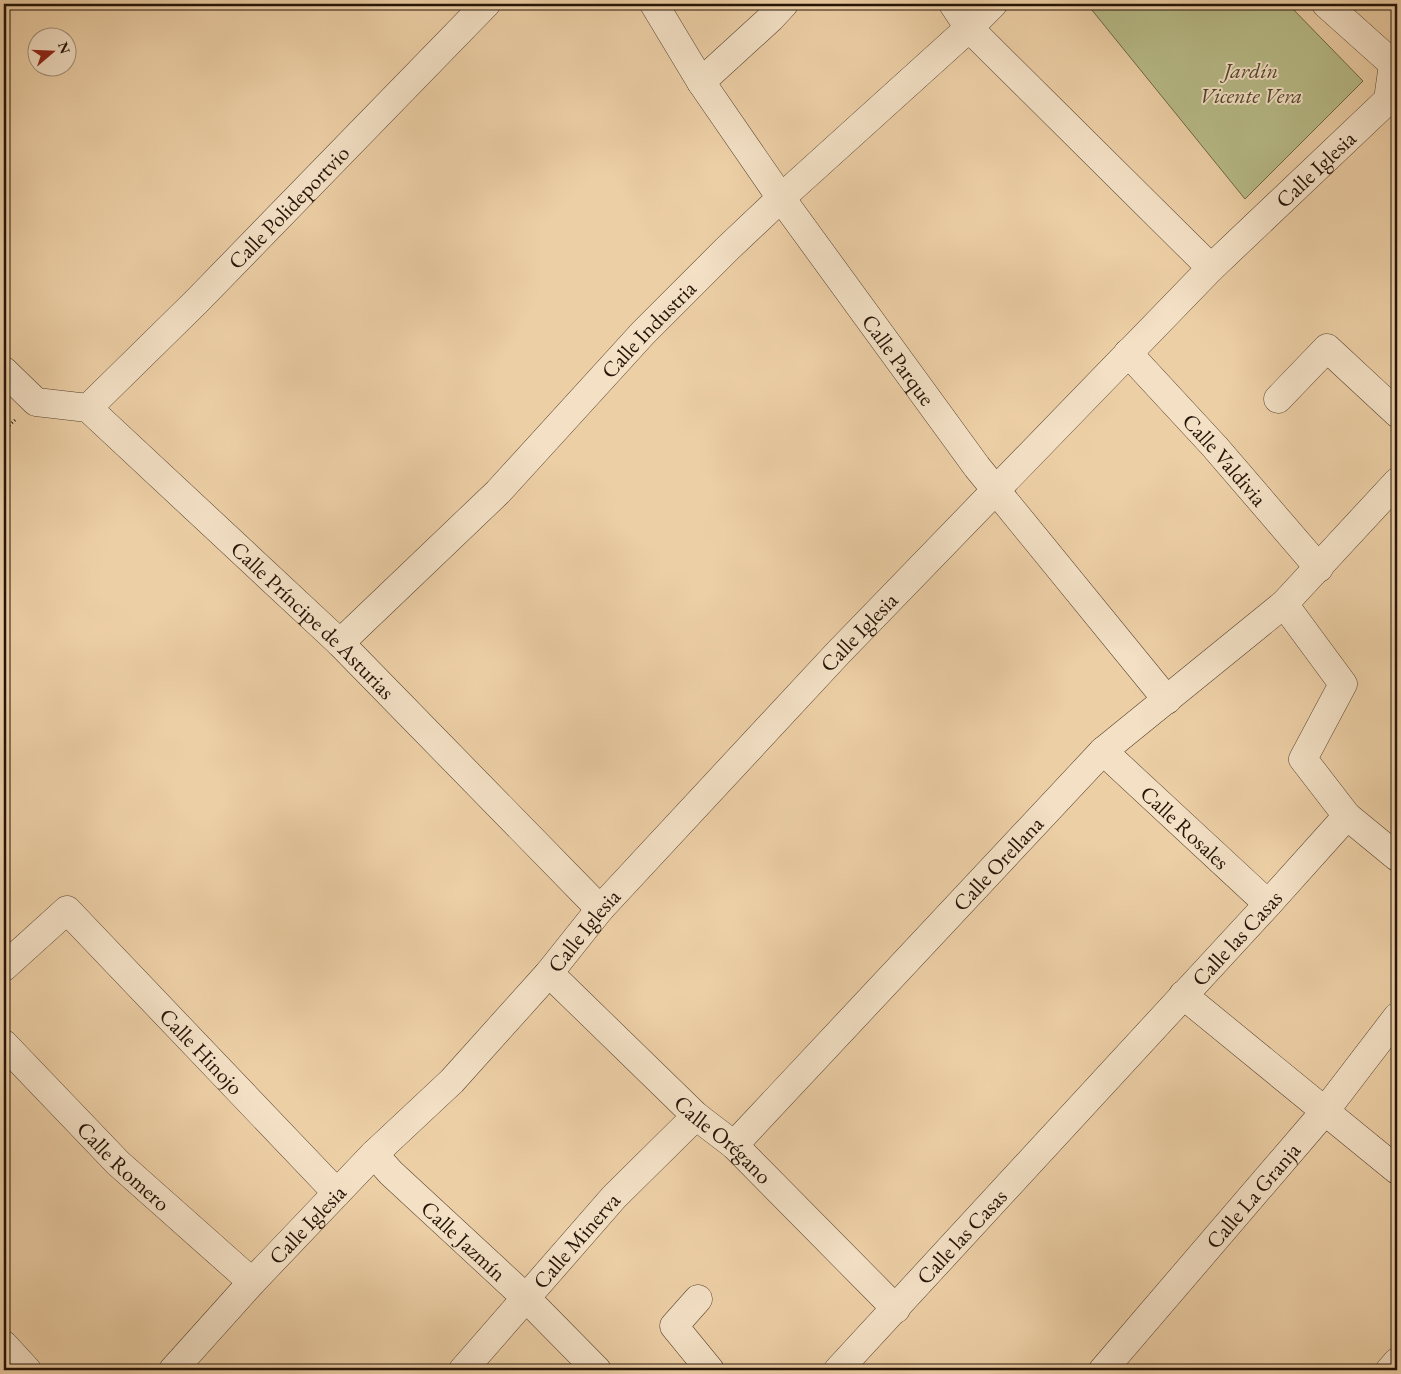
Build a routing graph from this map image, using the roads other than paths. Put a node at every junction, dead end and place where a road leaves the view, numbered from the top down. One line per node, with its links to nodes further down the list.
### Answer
1 (486, 4): 15 (street, Calle Polideportvio)
2 (654, 4): 9 (street, Calle Parque)
3 (784, 4): 9 (street)
4 (953, 4): 7 (street)
5 (993, 4): 7 (street, Calle Industria)
6 (1326, 4): 8 (street)
7 (969, 28): 10 (street, Calle Industria); 11 (street)
8 (1395, 62): 11 (street, Calle Iglesia)
9 (701, 82): 10 (street, Calle Parque)
10 (781, 198): 18 (street, Calle Parque); 21 (street, Calle Industria)
11 (1211, 268): 12 (street, Calle Iglesia)
12 (1128, 353): 18 (street, Calle Iglesia); 19 (street, Calle Valdivia)
13 (4, 372): 15 (street)
14 (1278, 399): 16 (street)
15 (88, 408): 21 (street, Calle Príncipe de Asturias)
16 (1397, 413)
17 (1397, 482): 19 (street)
18 (995, 490): 22 (street, Calle Parque); 27 (street, Calle Iglesia)
19 (1319, 568): 20 (street)
20 (1284, 604): 22 (street, Calle Orellana); 24 (street)
21 (340, 644): 27 (street, Calle Príncipe de Asturias)
22 (1167, 700): 23 (street, Calle Orellana)
23 (1103, 751): 26 (street, Calle Rosales); 35 (street, Calle Orellana)
24 (1347, 816): 25 (street); 26 (street, Calle las Casas)
25 (1397, 857)
26 (1268, 904): 30 (street, Calle las Casas)
27 (600, 909): 29 (street, Calle Iglesia)
28 (4, 967): 38 (street, Calle Hinojo)
29 (549, 974): 34 (street, Calle Orégano); 36 (street, Calle Iglesia)
30 (1184, 995): 33 (street); 42 (street, Calle las Casas)
31 (1397, 1018): 33 (street, Calle La Granja)
32 (4, 1044): 39 (street, Calle Romero)
33 (1325, 1111): 37 (street); 51 (street, Calle La Granja)
34 (696, 1116): 35 (street, Calle Orégano); 40 (street, Calle Minerva)
35 (734, 1145): 42 (street, Calle Orégano)
36 (374, 1154): 38 (street, Calle Iglesia); 40 (street, Calle Jazmín)
37 (1397, 1170)
38 (337, 1193): 39 (street, Calle Iglesia)
39 (252, 1282): 45 (street, Calle Iglesia)
40 (525, 1297): 47 (street, Calle Minerva); 48 (street, Calle Jazmín)
41 (698, 1299): 49 (street)
42 (896, 1309): 50 (street, Calle las Casas)
43 (4, 1345): 46 (street)
44 (1397, 1362): 52 (street)
45 (182, 1367)
46 (27, 1370)
47 (463, 1370)
48 (598, 1370)
49 (710, 1370)
50 (838, 1370)
51 (1103, 1370)
52 (1390, 1370)

